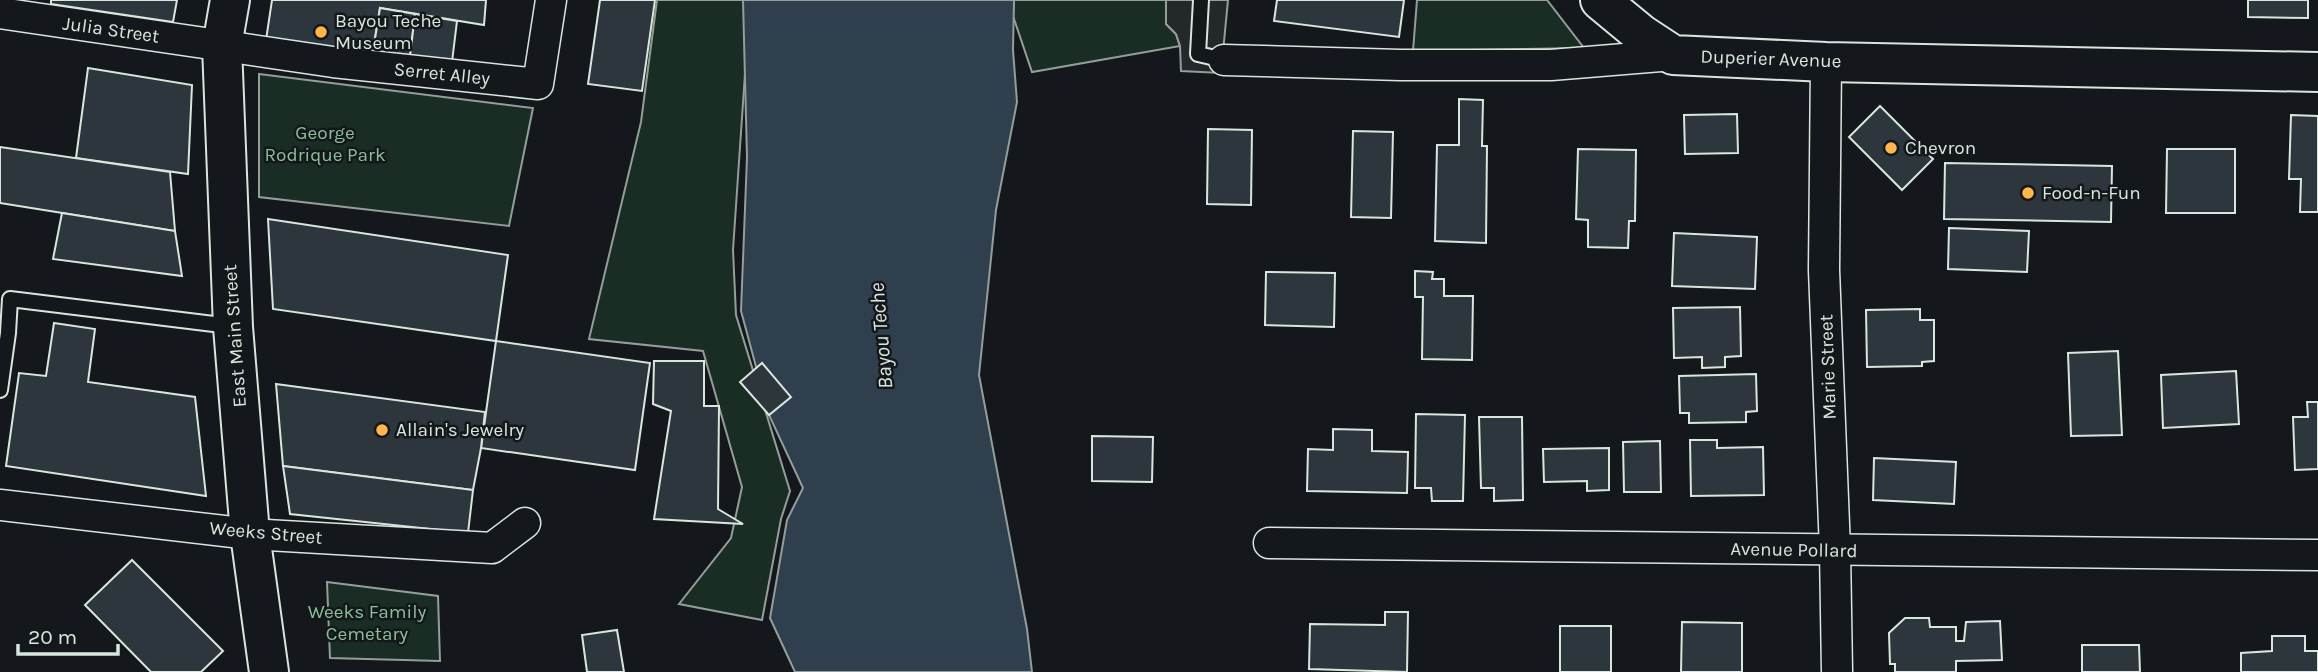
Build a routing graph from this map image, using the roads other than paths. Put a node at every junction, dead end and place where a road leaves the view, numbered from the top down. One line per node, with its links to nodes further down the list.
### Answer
1 (230, 0): 6 (main road, East Main Street)
2 (551, 0): 6 (street, Serret Alley)
3 (1201, 0): 8 (lane)
4 (1600, 0): 7 (main road)
5 (0, 13): 6 (street, Julia Street)
6 (222, 46): 11 (main road, East Main Street)
7 (1673, 55): 8 (street, Duperier Avenue); 9 (main road, Duperier Avenue)
8 (1224, 60)
9 (1826, 62): 10 (main road, Duperier Avenue); 17 (street, Marie Street)
10 (2318, 72)
11 (233, 327): 12 (lane); 15 (main road, East Main Street)
12 (0, 390)
13 (0, 505): 15 (street, Weeks Street)
14 (525, 523): 15 (street, Weeks Street)
15 (250, 534): 19 (main road, East Main Street)
16 (1269, 543): 17 (street, Avenue Pollard)
17 (1835, 550): 18 (street, Avenue Pollard); 20 (street, Marie Street)
18 (2318, 555)
19 (270, 672)
20 (1837, 672)

